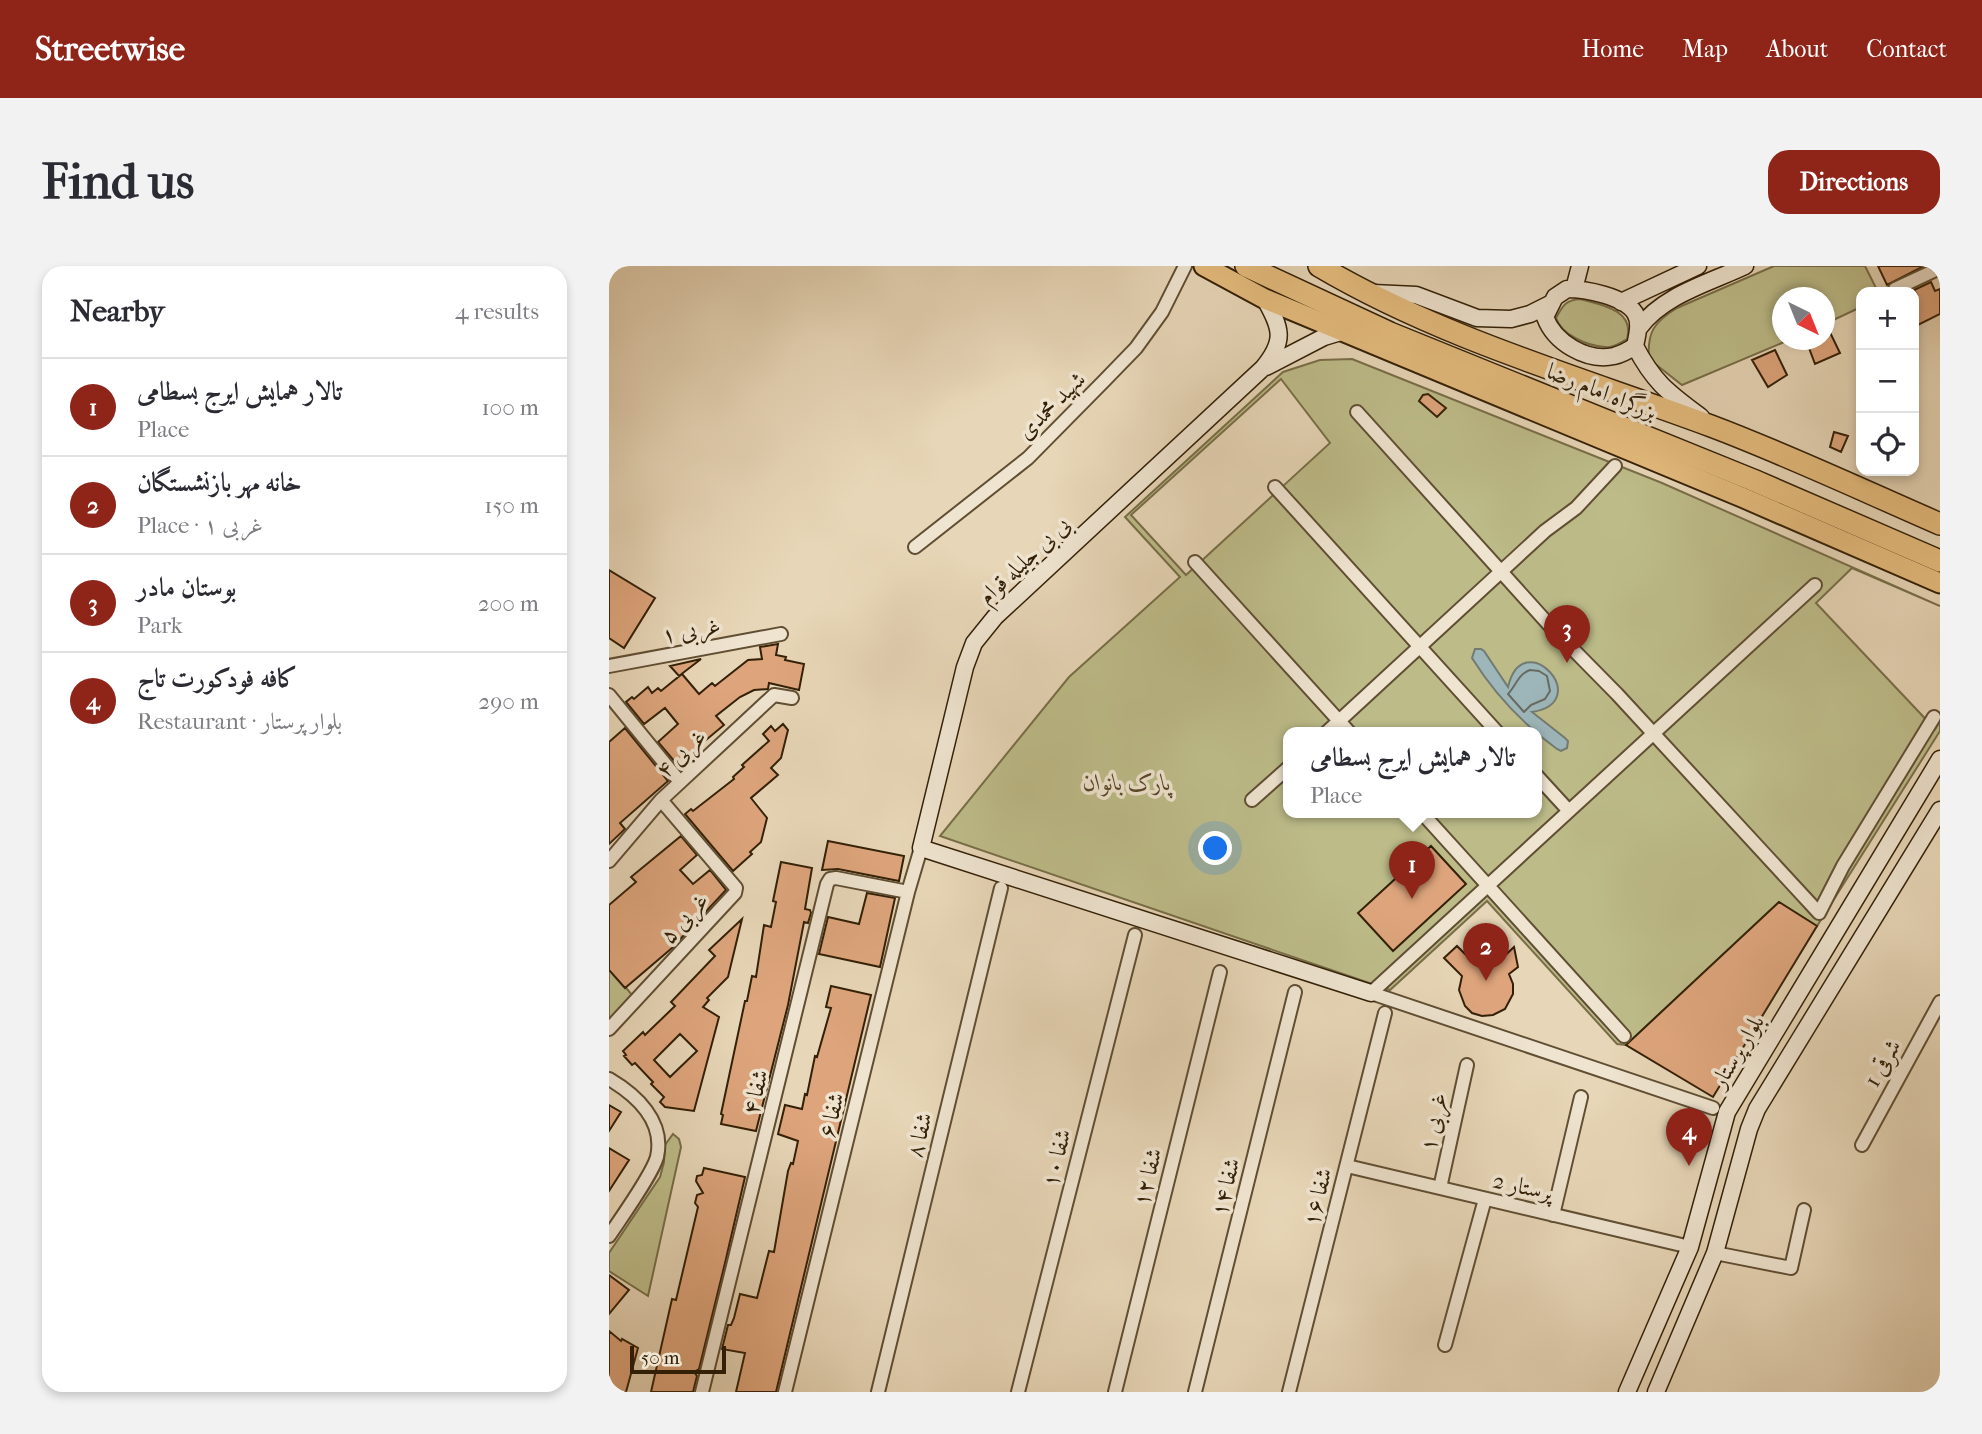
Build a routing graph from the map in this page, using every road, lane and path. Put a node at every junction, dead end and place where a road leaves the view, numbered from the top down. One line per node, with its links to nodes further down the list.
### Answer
1 (1185, 266): 28 (street, شهید محمدی)
2 (1204, 266): 13 (main road)
3 (1246, 266): 19 (highway, بزرگراه امام رضا)
4 (1319, 266): 12 (highway, بزرگراه امام رضا)
5 (1580, 266): 11 (street)
6 (1698, 266): 9 (street)
7 (1745, 266): 16 (street)
8 (1940, 268): 10 (street)
9 (1653, 287): 14 (street); 16 (street)
10 (1899, 287)
11 (1574, 289): 14 (street); 15 (street)
12 (1363, 292): 15 (street); 23 (highway, بزرگراه امام رضا)
13 (1265, 299): 18 (main road); 21 (street)
14 (1621, 302): 17 (street)
15 (1552, 303): 20 (street)
16 (1663, 304): 17 (street)
17 (1639, 328): 20 (street)
18 (1345, 331): 19 (main road); 21 (street); 26 (main road)
19 (1390, 333): 26 (highway, بزرگراه امام رضا)
20 (1635, 346): 23 (street)
21 (1263, 368): 54 (street, بی بی جلیله قوام)
22 (1357, 412): 31 (street)
23 (1714, 428): 27 (highway, بزرگراه امام رضا)
24 (1615, 466): 31 (street)
25 (1275, 487): 35 (street)
26 (1749, 489): 29 (highway, بزرگراه امام رضا); 32 (main road)
27 (1940, 524)
28 (915, 547)
29 (1940, 561)
30 (1195, 562): 40 (street)
31 (1501, 571): 35 (street); 44 (street)
32 (1940, 583)
33 (1815, 584): 44 (street)
34 (782, 634): 36 (street, غربی ۱)
35 (1420, 646): 40 (street); 43 (street)
36 (609, 666)
37 (609, 695): 47 (street)
38 (792, 698): 47 (street, غربی ۴)
39 (1934, 717): 44 (street)
40 (1339, 721): 41 (street); 42 (street)
41 (1332, 727)
42 (1344, 727)
43 (1493, 727)
44 (1653, 733): 51 (street)
45 (1940, 759): 78 (street, بلوار پرستار)
46 (1283, 772): 50 (street)
47 (680, 782): 49 (street, غربی ۴)
48 (1542, 782): 51 (street)
49 (661, 800): 55 (street, غربی ۴); 65 (street, غربی ۵)
50 (1252, 800)
51 (1569, 811): 56 (street)
52 (1939, 815): 79 (street, بلوار پرستار)
53 (1427, 818): 56 (street)
54 (921, 848): 58 (street, شفا ۶); 62 (street)
55 (609, 860)
56 (1488, 885): 62 (street); 66 (street)
57 (1001, 888): 83 (street, شفا ۸)
58 (908, 892): 81 (street, شفا ۴); 82 (street, شفا ۶)
59 (1135, 935): 84 (street, شفا ۱۰)
60 (1220, 972): 85 (street, شفا ۱۲)
61 (1295, 992): 86 (street, شفا ۱۴)
62 (1371, 993): 70 (street)
63 (1940, 1002): 71 (street, شرقی 1)
64 (1385, 1013): 72 (street, شفا ۱۶)
65 (609, 1029)
66 (1624, 1036)
67 (1467, 1065): 73 (street, ۱ غربی)
68 (609, 1079): 77 (street)
69 (1581, 1097): 76 (street)
70 (1713, 1108)
71 (1861, 1145)
72 (1347, 1166): 73 (street, پرستار 2); 87 (street, شفا ۱۶)
73 (1440, 1188): 74 (street, پرستار 2)
74 (1485, 1199): 76 (street, پرستار 2); 80 (street)
75 (1804, 1210): 79 (street)
76 (1553, 1215): 78 (street, پرستار 2)
77 (609, 1236)
78 (1690, 1247): 88 (street, بلوار پرستار)
79 (1715, 1253): 89 (street, بلوار پرستار)
80 (1445, 1345)
81 (702, 1392)
82 (785, 1392)
83 (878, 1392)
84 (1018, 1392)
85 (1115, 1392)
86 (1195, 1392)
87 (1289, 1392)
88 (1627, 1392)
89 (1656, 1392)

